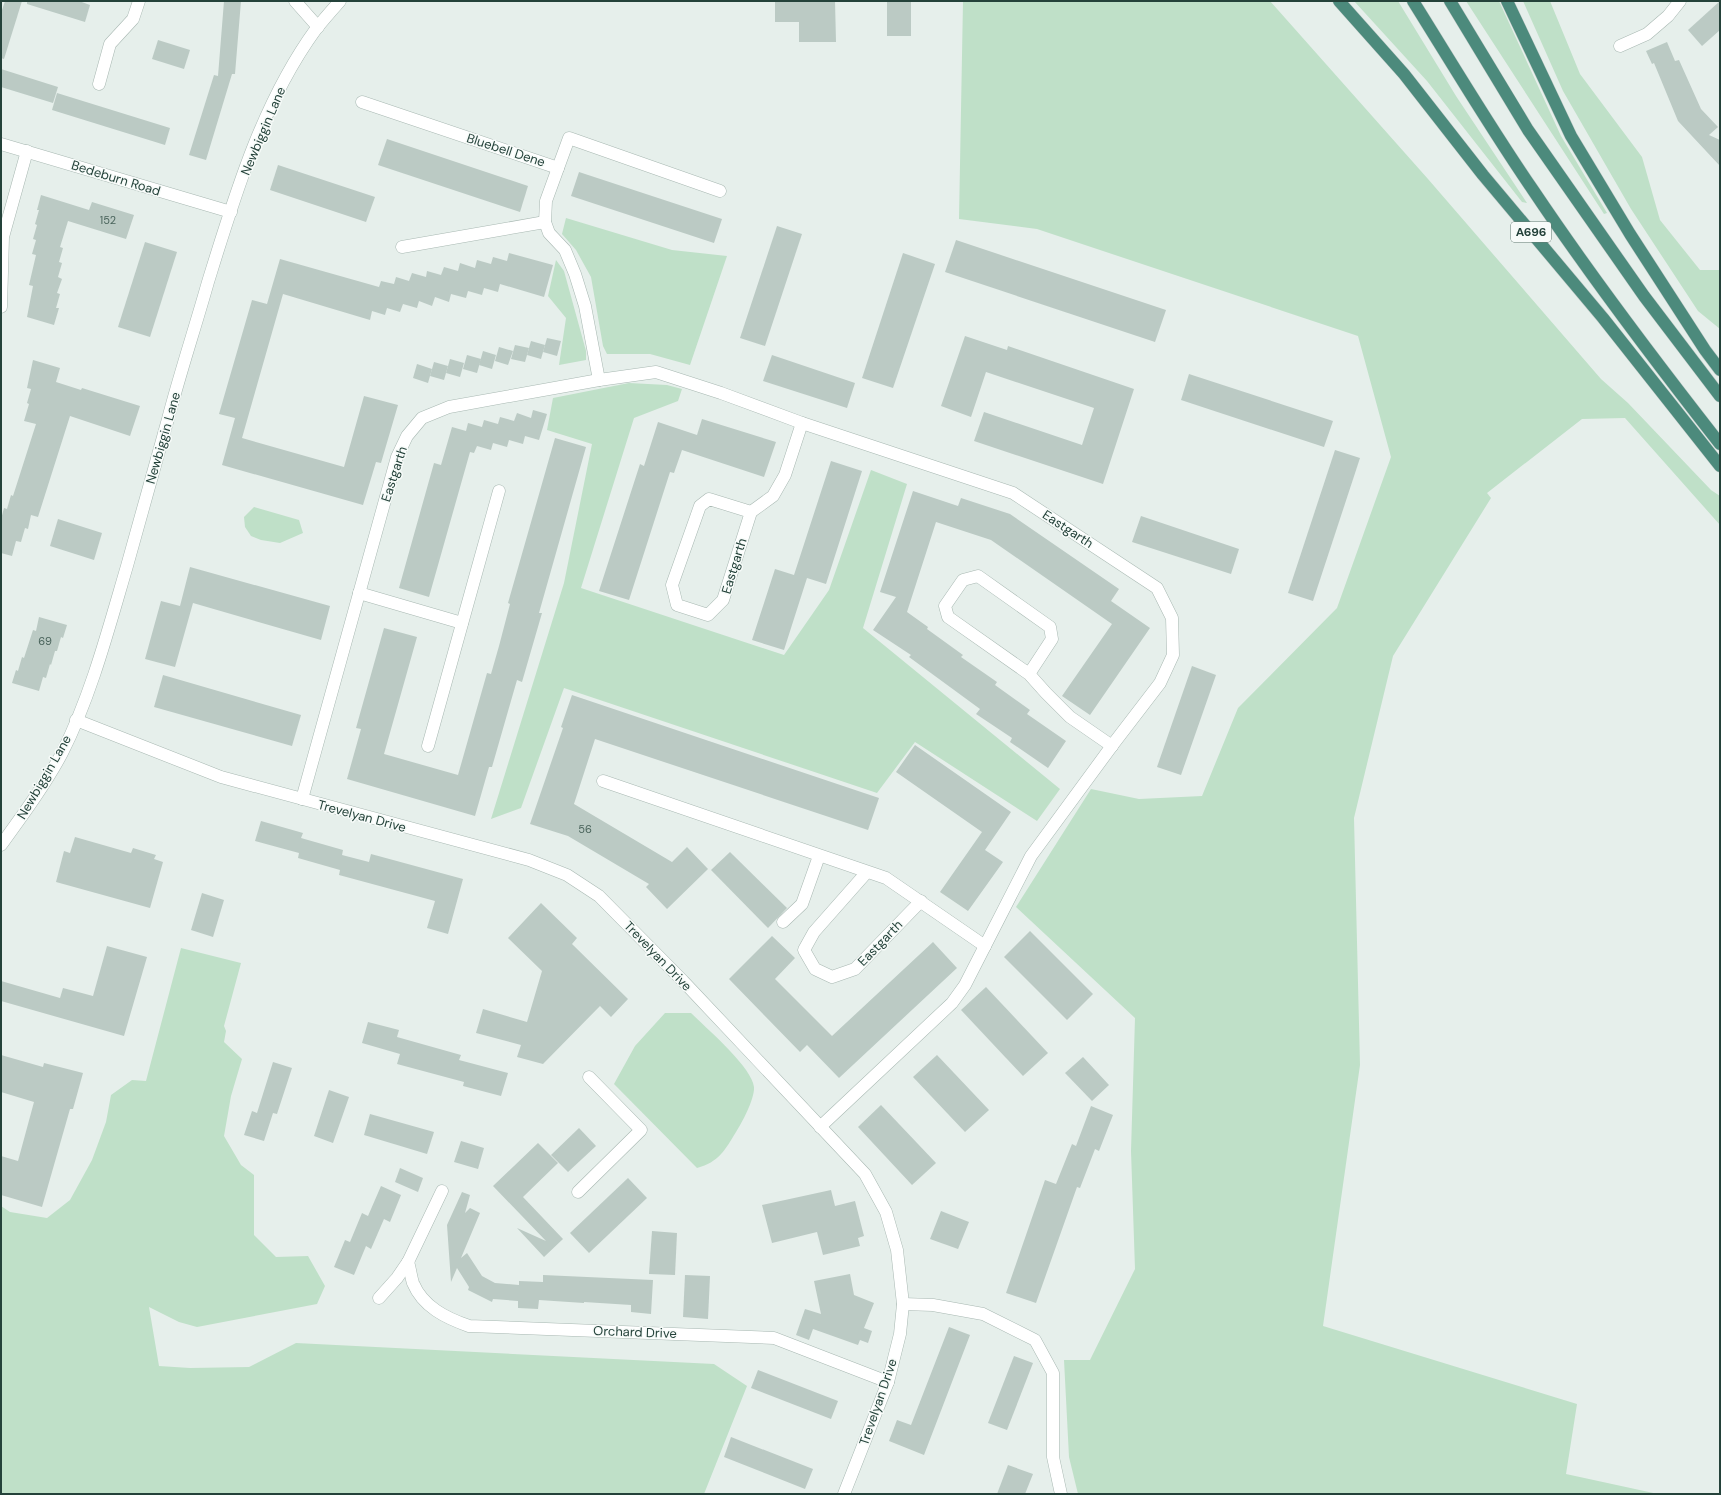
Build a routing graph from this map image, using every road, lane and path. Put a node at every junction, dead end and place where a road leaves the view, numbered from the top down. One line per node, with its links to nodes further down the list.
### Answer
1 (139, 1): 11 (street)
2 (295, 1): 9 (street)
3 (340, 1): 9 (street, Newbiggin Lane)
4 (1339, 1): 26 (highway, A696)
5 (1414, 1): 25 (highway, A696)
6 (1450, 1): 23 (highway)
7 (1507, 1): 21 (highway)
8 (1680, 1): 10 (street)
9 (318, 27): 17 (street, Newbiggin Lane)
10 (1620, 46)
11 (99, 84)
12 (362, 102): 15 (street, Bluebell Dene)
13 (1, 144): 14 (street, Bedeburn Road)
14 (27, 151): 17 (street, Bedeburn Road); 20 (street)
15 (558, 168): 16 (street, Bluebell Dene); 18 (street)
16 (720, 191)
17 (231, 212): 32 (street, Newbiggin Lane)
18 (545, 222): 19 (street); 22 (street)
19 (402, 247)
20 (1, 307)
21 (1720, 370)
22 (599, 380): 24 (street, Eastgarth); 29 (street, Eastgarth)
23 (1720, 396)
24 (802, 424): 28 (street); 34 (street, Eastgarth)
25 (1720, 444)
26 (1720, 466)
27 (499, 491): 30 (street)
28 (750, 512): 28 (street, Eastgarth)
29 (359, 593): 30 (street); 36 (street, Eastgarth)
30 (462, 623): 33 (street)
31 (1029, 674): 31 (street); 34 (street)
32 (76, 720): 36 (street, Trevelyan Drive); 37 (street, Newbiggin Lane)
33 (428, 746)
34 (1112, 746): 42 (street, Eastgarth)
35 (603, 781): 38 (street)
36 (302, 799): 44 (street, Trevelyan Drive)
37 (1, 845)
38 (820, 856): 39 (street); 41 (street)
39 (867, 872): 40 (street); 40 (street, Eastgarth)
40 (921, 901): 42 (street)
41 (783, 922)
42 (985, 946): 44 (street, Eastgarth)
43 (589, 1077): 46 (street)
44 (820, 1127): 49 (street, Trevelyan Drive)
45 (442, 1191): 47 (street)
46 (578, 1192)
47 (408, 1262): 48 (street); 50 (street, Orchard Drive)
48 (378, 1298)
49 (903, 1304): 50 (street, Trevelyan Drive); 52 (street)
50 (888, 1382): 51 (street, Trevelyan Drive)
51 (844, 1494)
52 (1061, 1494)

